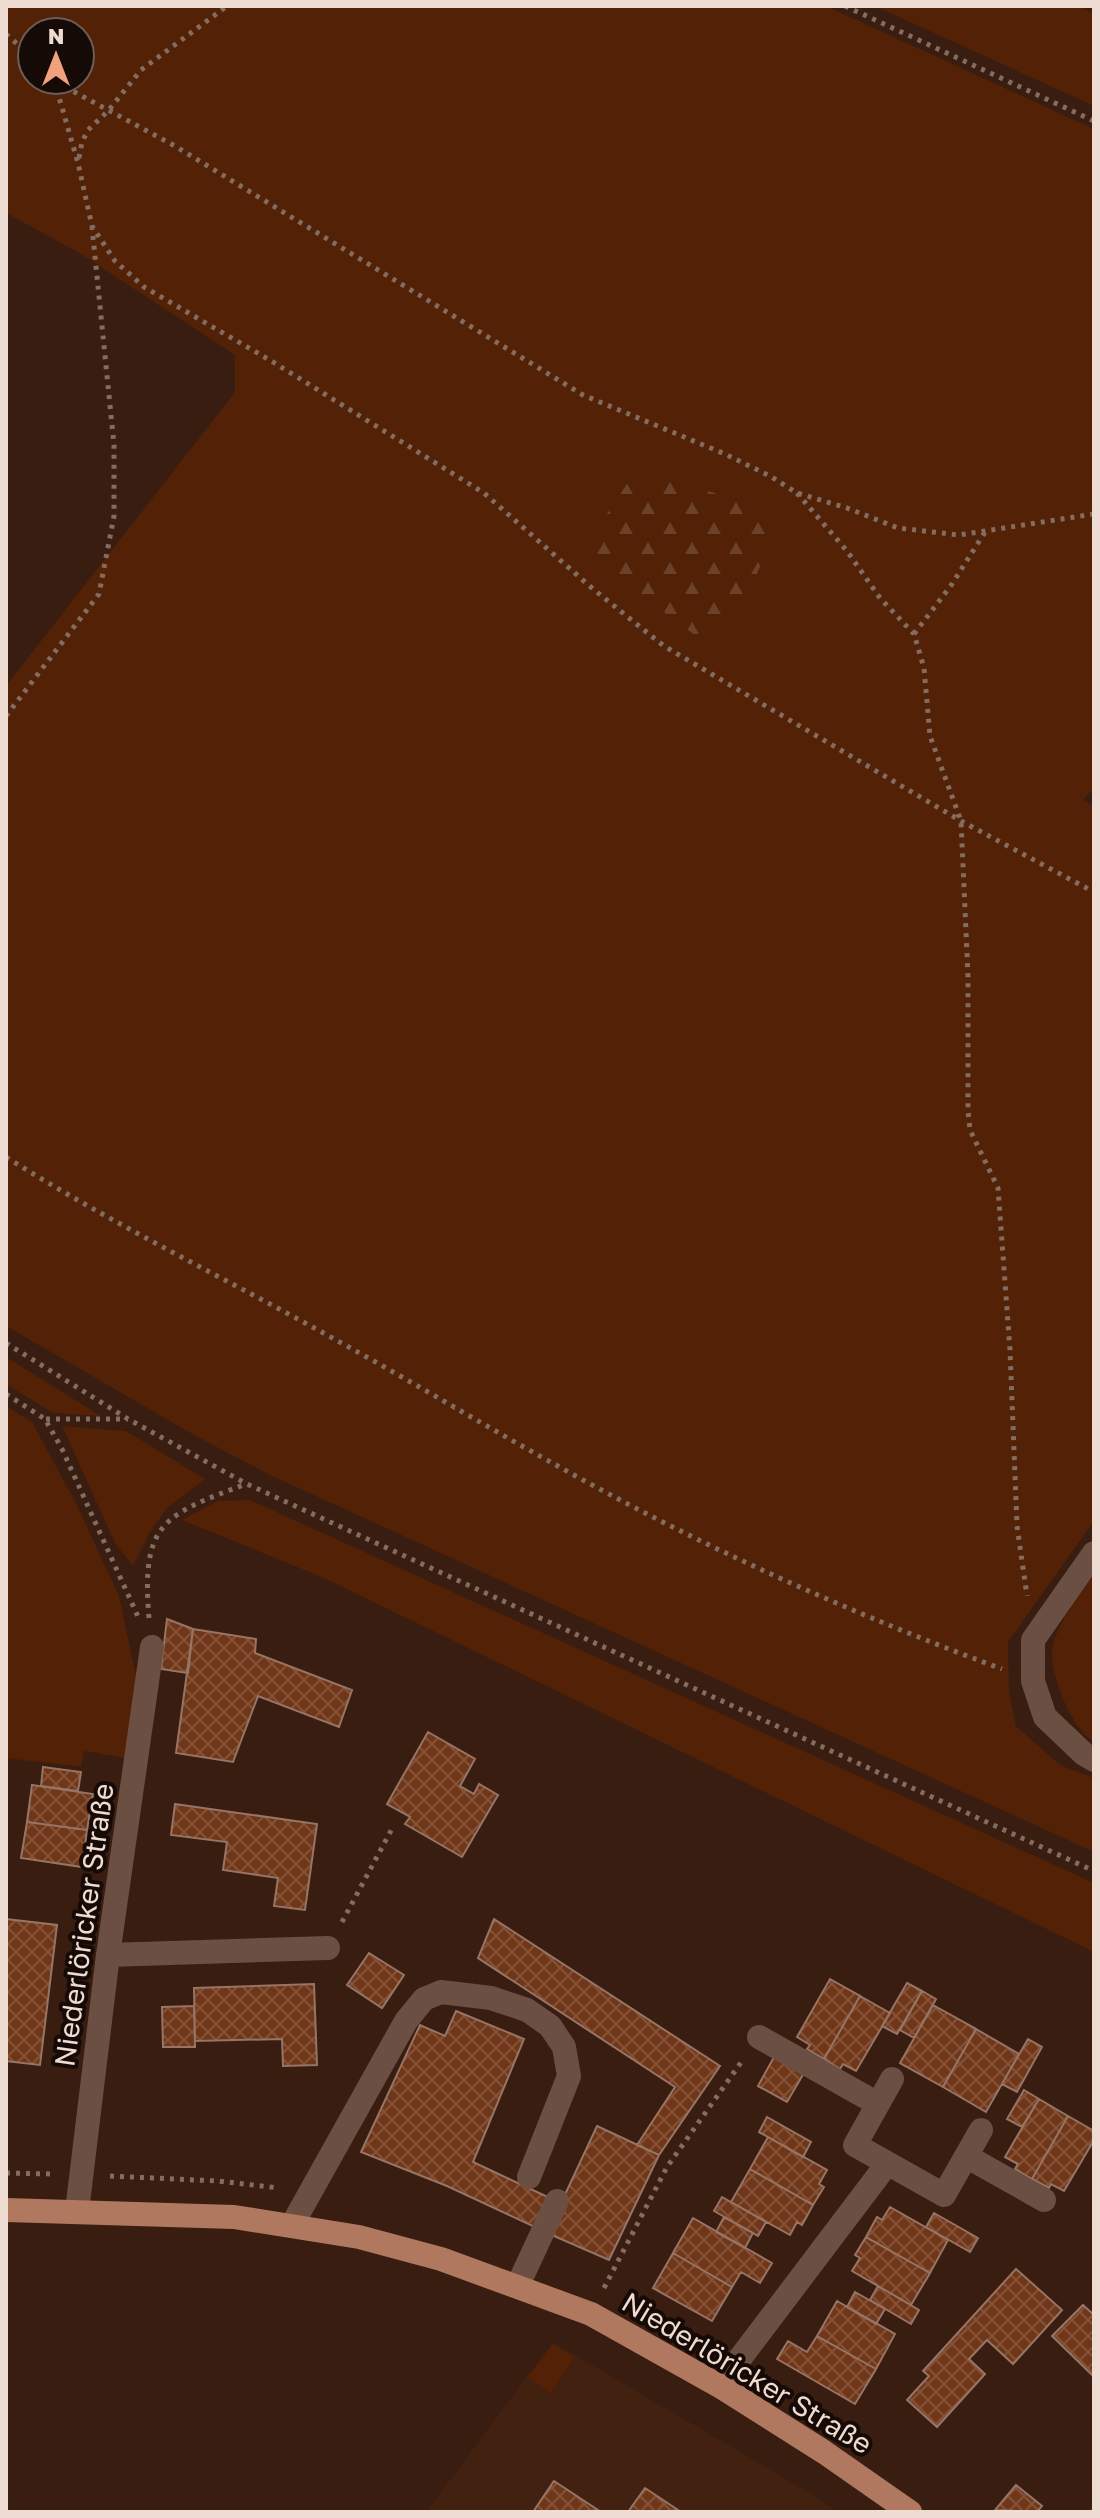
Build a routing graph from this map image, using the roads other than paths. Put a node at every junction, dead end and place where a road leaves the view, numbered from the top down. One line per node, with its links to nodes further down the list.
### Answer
1 (1094, 1553): 3 (street)
2 (152, 1647): 5 (street, Niederlöricker Straße)
3 (1094, 1760)
4 (328, 1948): 5 (street)
5 (108, 1955): 16 (street, Niederlöricker Straße)
6 (759, 2037): 8 (street)
7 (892, 2079): 8 (street)
8 (878, 2104): 11 (street)
9 (981, 2130): 10 (street)
10 (966, 2156): 11 (street); 13 (street)
11 (887, 2164): 19 (street)
12 (529, 2177): 17 (street)
13 (1044, 2200)
14 (557, 2201): 18 (street)
15 (6, 2210): 16 (main road, Niederlöricker Straße)
16 (77, 2211): 17 (main road, Niederlöricker Straße)
17 (292, 2225): 18 (main road, Niederlöricker Straße)
18 (518, 2285): 19 (main road, Niederlöricker Straße)
19 (723, 2388): 20 (main road, Niederlöricker Straße)
20 (910, 2512)

